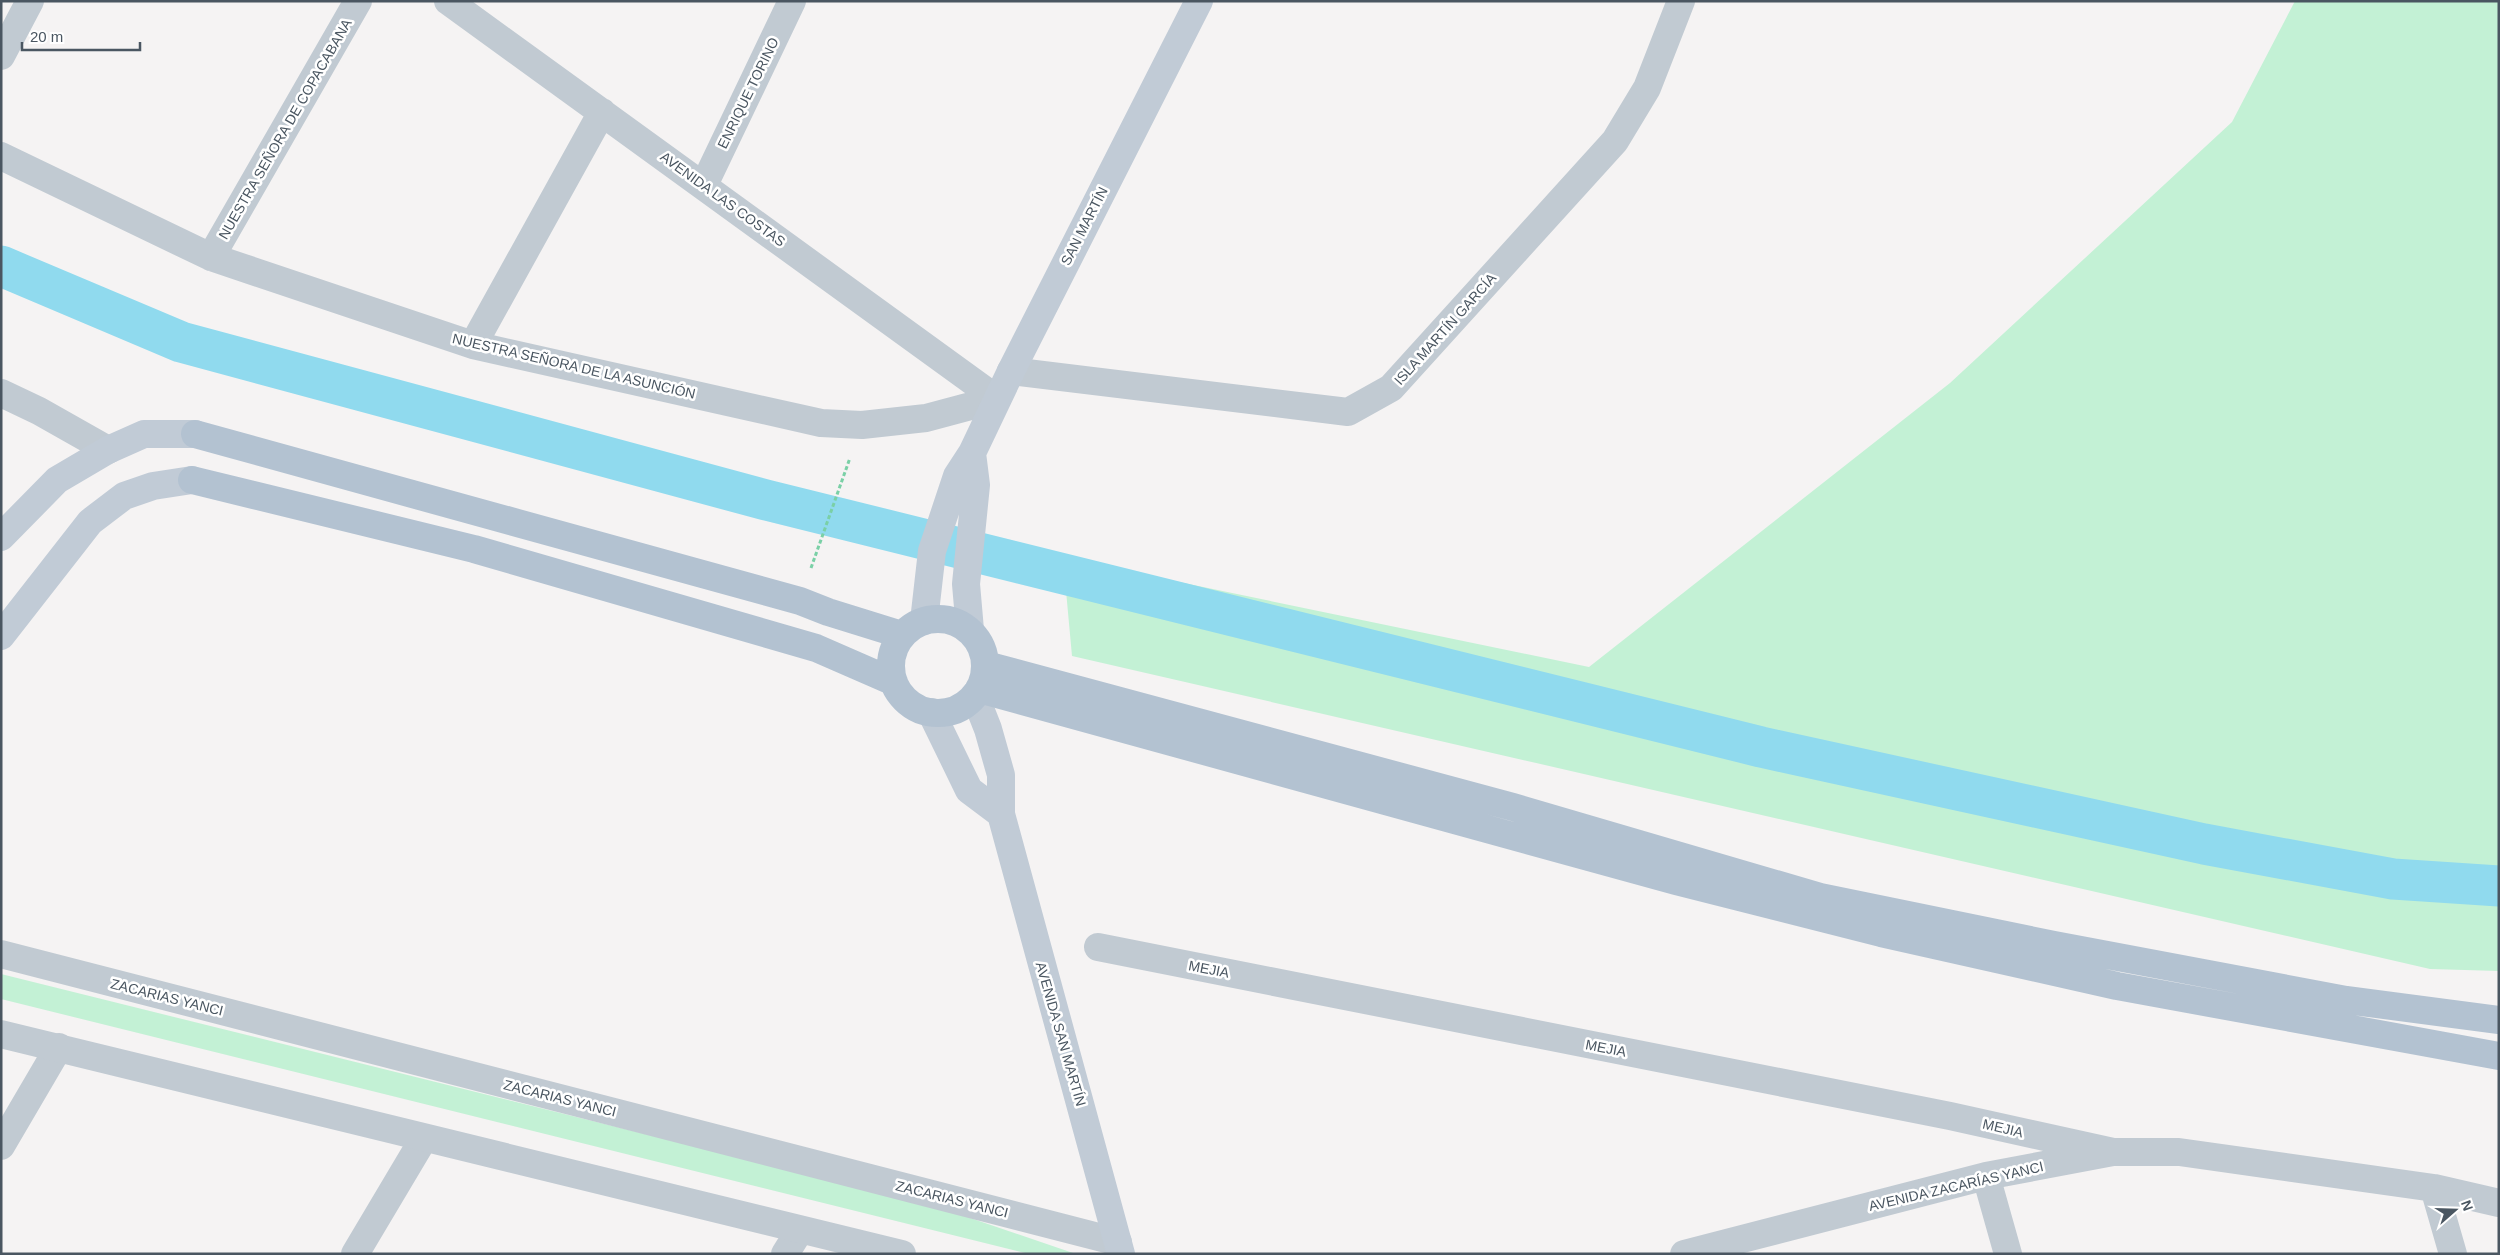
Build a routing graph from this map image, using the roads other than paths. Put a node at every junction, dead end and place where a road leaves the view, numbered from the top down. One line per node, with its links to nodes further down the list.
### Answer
1 (30, 1): 7 (street)
2 (358, 1): 11 (street, NUESTRA SEÑORA DE COPACABANA)
3 (448, 1): 8 (street, AVENIDA LAS COSTAS)
4 (792, 1): 10 (street, ENRIQUE TORINO)
5 (1199, 1): 13 (main road, SAN MARTÍN)
6 (1680, 1): 13 (street, ISLA MARTÍN GARCÍA)
7 (1, 56)
8 (602, 112): 10 (street, AVENIDA LAS COSTAS); 12 (street)
9 (1, 156): 11 (street, NUESTRA SEÑORA DE LA ASUNCIÓN)
10 (704, 185): 15 (street, AVENIDA LAS COSTAS)
11 (211, 258): 12 (street, NUESTRA SEÑORA DE LA ASUNCIÓN)
12 (473, 344): 15 (street, NUESTRA SEÑORA DE LA ASUNCIÓN)
13 (1011, 371): 15 (main road, SAN MARTÍN)
14 (1, 393): 16 (street)
15 (997, 399): 17 (main road, SAN MARTÍN)
16 (108, 450): 18 (main road); 19 (main road)
17 (972, 453): 19 (main road, SAN MARTÍN); 20 (main road)
18 (1, 537)
19 (913, 628): 20 (main road); 22 (main road)
20 (970, 630): 23 (main road)
21 (1, 636): 22 (main road)
22 (894, 682): 24 (main road)
23 (980, 683): 24 (main road); 25 (main road, AVENIDA SAN MARTÍN); 28 (main road); 31 (main road)
24 (931, 712): 25 (main road)
25 (1000, 814): 39 (main road, AVENIDA SAN MARTÍN)
26 (1098, 947): 34 (street, MEJIA)
27 (1, 954): 39 (street, ZACARIAS YANCI)
28 (2499, 1020)
29 (1, 1034): 30 (street)
30 (59, 1048): 32 (street); 33 (street)
31 (2499, 1056)
32 (424, 1138): 38 (street); 40 (street)
33 (1, 1146)
34 (2113, 1152): 35 (street, AVENIDA ZACARÍAS YANCI); 36 (street, AVENIDA ZACARÍAS YANCI)
35 (1986, 1176): 43 (street, AVENIDA ZACARÍAS YANCI); 44 (street)
36 (2434, 1188): 37 (street, AVENIDA ZACARÍAS YANCI); 45 (street)
37 (2499, 1203)
38 (800, 1230): 41 (street); 42 (street)
39 (1119, 1248)
40 (355, 1254)
41 (785, 1254)
42 (902, 1254)
43 (1684, 1254)
44 (2008, 1254)
45 (2453, 1254)

